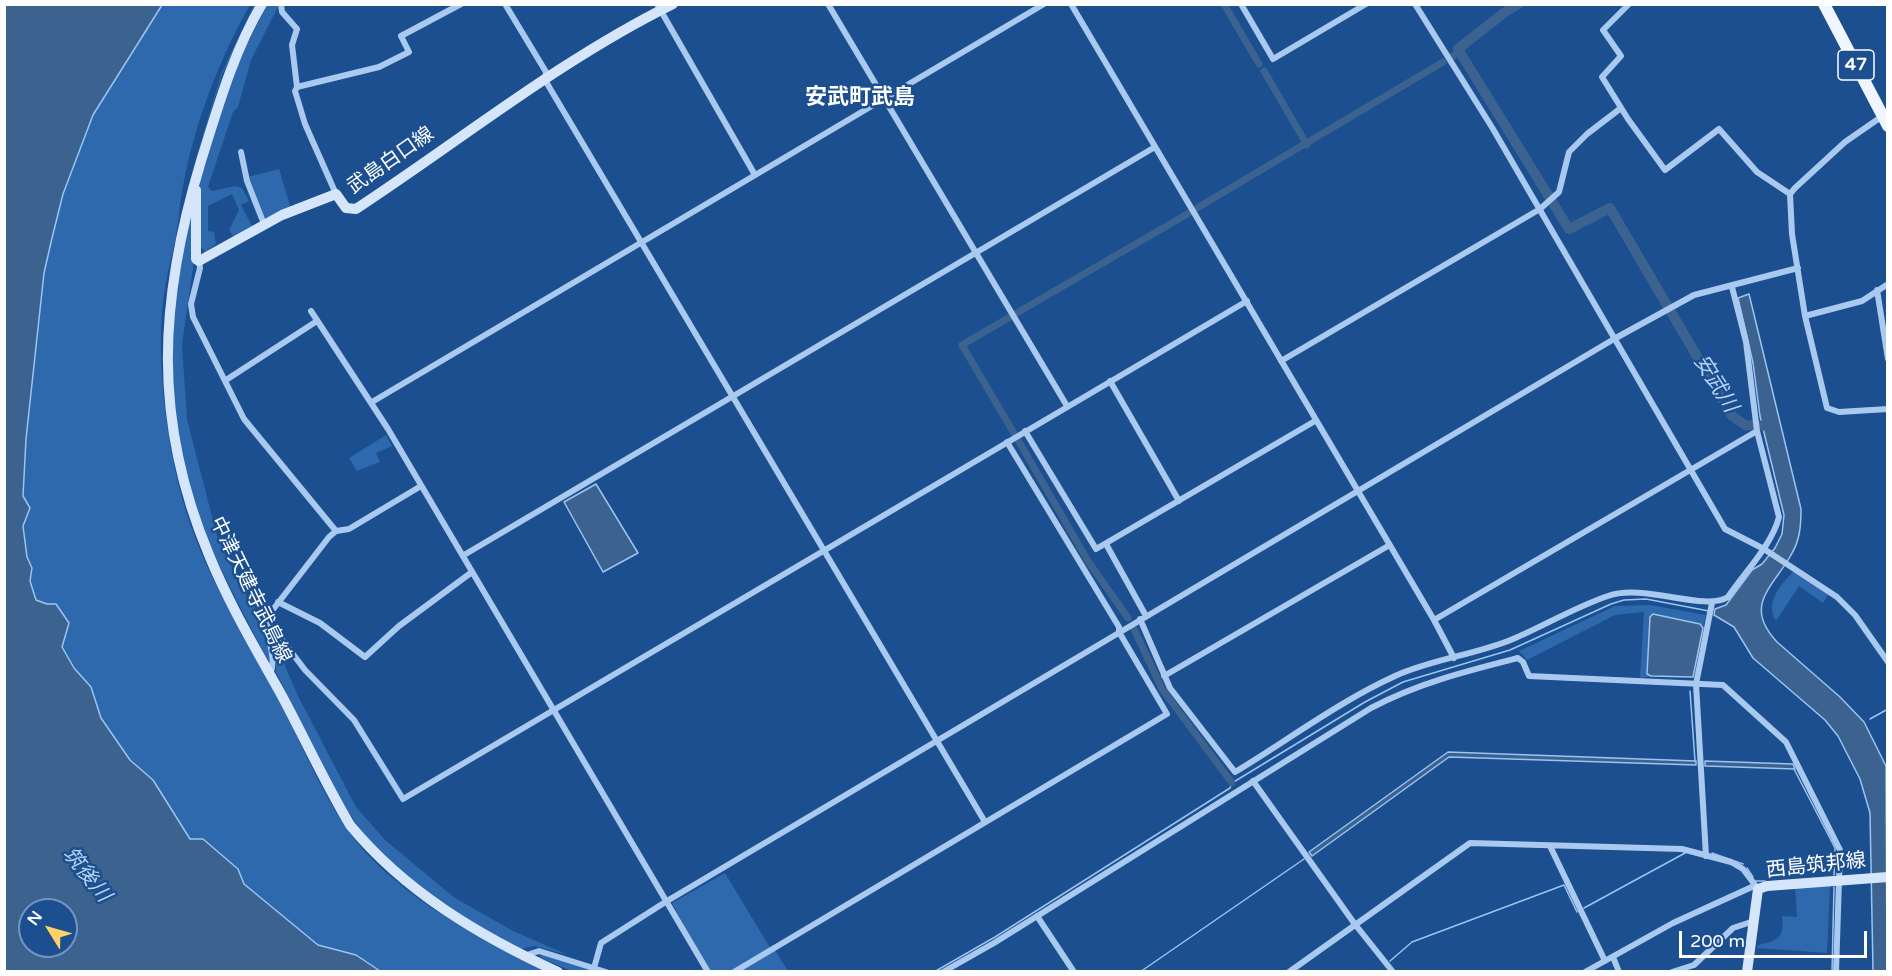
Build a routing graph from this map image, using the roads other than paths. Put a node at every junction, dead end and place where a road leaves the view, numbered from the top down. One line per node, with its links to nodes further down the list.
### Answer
1 (262, 4): 23 (main road, 中津天建寺武島線)
2 (282, 4): 16 (street)
3 (461, 4): 16 (street)
4 (505, 4): 15 (street)
5 (674, 4): 14 (main road, 武島白口線)
6 (828, 4): 17 (street)
7 (1044, 4): 17 (street)
8 (1071, 4): 20 (street)
9 (1241, 4): 10 (street)
10 (1366, 4)
11 (1415, 4): 26 (street)
12 (1629, 4): 18 (street)
13 (1824, 4): 19 (main road, 47)
14 (658, 8): 15 (main road, 武島白口線); 22 (street)
15 (545, 80): 24 (main road, 武島白口線); 28 (street)
16 (297, 87): 24 (street)
17 (884, 99): 22 (street); 29 (street)
18 (1621, 108): 25 (street); 26 (street)
19 (1886, 119): 25 (street)
20 (1155, 147): 29 (street); 35 (street)
21 (241, 152): 27 (street)
22 (755, 175): 28 (street)
23 (196, 178): 30 (main road); 71 (main road, 中津天建寺武島線)
24 (336, 194): 27 (main road, 武島白口線)
25 (1790, 194): 31 (street)
26 (1541, 207): 39 (street); 41 (street)
27 (264, 224): 30 (main road, 武島白口線)
28 (641, 242): 44 (street); 45 (street)
29 (976, 253): 44 (street); 46 (street)
30 (199, 261): 42 (street)
31 (1797, 268): 33 (street); 37 (street)
32 (1887, 284): 34 (street)
33 (1732, 287): 39 (street); 50 (street)
34 (1877, 291): 37 (street); 40 (street)
35 (1247, 301): 41 (street); 43 (street)
36 (311, 311): 38 (street)
37 (1805, 316): 47 (street)
38 (317, 321): 42 (street); 45 (street)
39 (1614, 339): 52 (street); 54 (street)
40 (1887, 359)
41 (1281, 361): 48 (street)
42 (226, 380): 56 (street)
43 (1110, 381): 46 (street); 55 (street)
44 (732, 394): 60 (street); 61 (street)
45 (372, 402): 53 (street)
46 (1067, 406): 49 (street)
47 (1887, 409)
48 (1315, 421): 54 (street); 55 (street)
49 (1025, 431): 51 (street); 57 (street)
50 (1757, 431): 52 (street); 59 (street)
51 (1007, 442): 60 (street); 68 (street)
52 (1690, 470): 59 (street); 67 (street)
53 (421, 486): 56 (street); 61 (street)
54 (1356, 492): 58 (street); 65 (street)
55 (1179, 501): 57 (street)
56 (336, 531): 63 (street)
57 (1106, 544): 65 (street)
58 (1388, 546): 67 (street); 72 (street)
59 (1765, 550): 64 (street); 70 (street)
60 (825, 552): 74 (street); 75 (street)
61 (464, 555): 62 (street)
62 (472, 572): 63 (street); 74 (street)
63 (278, 602): 66 (street)
64 (1712, 603): 69 (street); 73 (street)
65 (1143, 618): 68 (street); 72 (street)
66 (267, 620): 71 (street); 74 (street)
67 (1434, 620): 69 (street)
68 (1119, 632): 75 (street); 77 (street)
69 (1454, 658): 72 (street)
70 (1887, 662)
71 (270, 675): 87 (main road, 中津天建寺武島線)
72 (1164, 676)
73 (1696, 684): 76 (street); 79 (street); 81 (street)
74 (555, 710): 83 (street)
75 (935, 741): 77 (street); 83 (street)
76 (1253, 781): 84 (street); 86 (street)
77 (985, 822): 94 (street)
78 (1550, 846): 79 (street); 86 (street); 89 (street)
79 (1706, 856): 82 (street)
80 (1887, 877): 81 (main road, 西島筑邦線)
81 (1839, 879): 82 (main road, 西島筑邦線); 103 (street)
82 (1756, 888): 85 (main road, 西島筑邦線); 88 (street)
83 (667, 901): 90 (street); 93 (street)
84 (1037, 916): 95 (street); 96 (street)
85 (1754, 921): 101 (street); 102 (main road, 西島筑邦線)
86 (1354, 923): 97 (street); 98 (street)
87 (524, 956): 90 (street); 91 (main road, 中津天建寺武島線)
88 (1613, 957): 89 (street); 100 (street)
89 (1605, 961): 99 (street)
90 (594, 968): 92 (street)
91 (558, 972)
92 (606, 972)
93 (708, 972)
94 (734, 972)
95 (943, 972)
96 (1074, 972)
97 (1289, 972)
98 (1393, 972)
99 (1585, 972)
100 (1619, 972)
101 (1672, 972)
102 (1747, 972)
103 (1836, 972)

